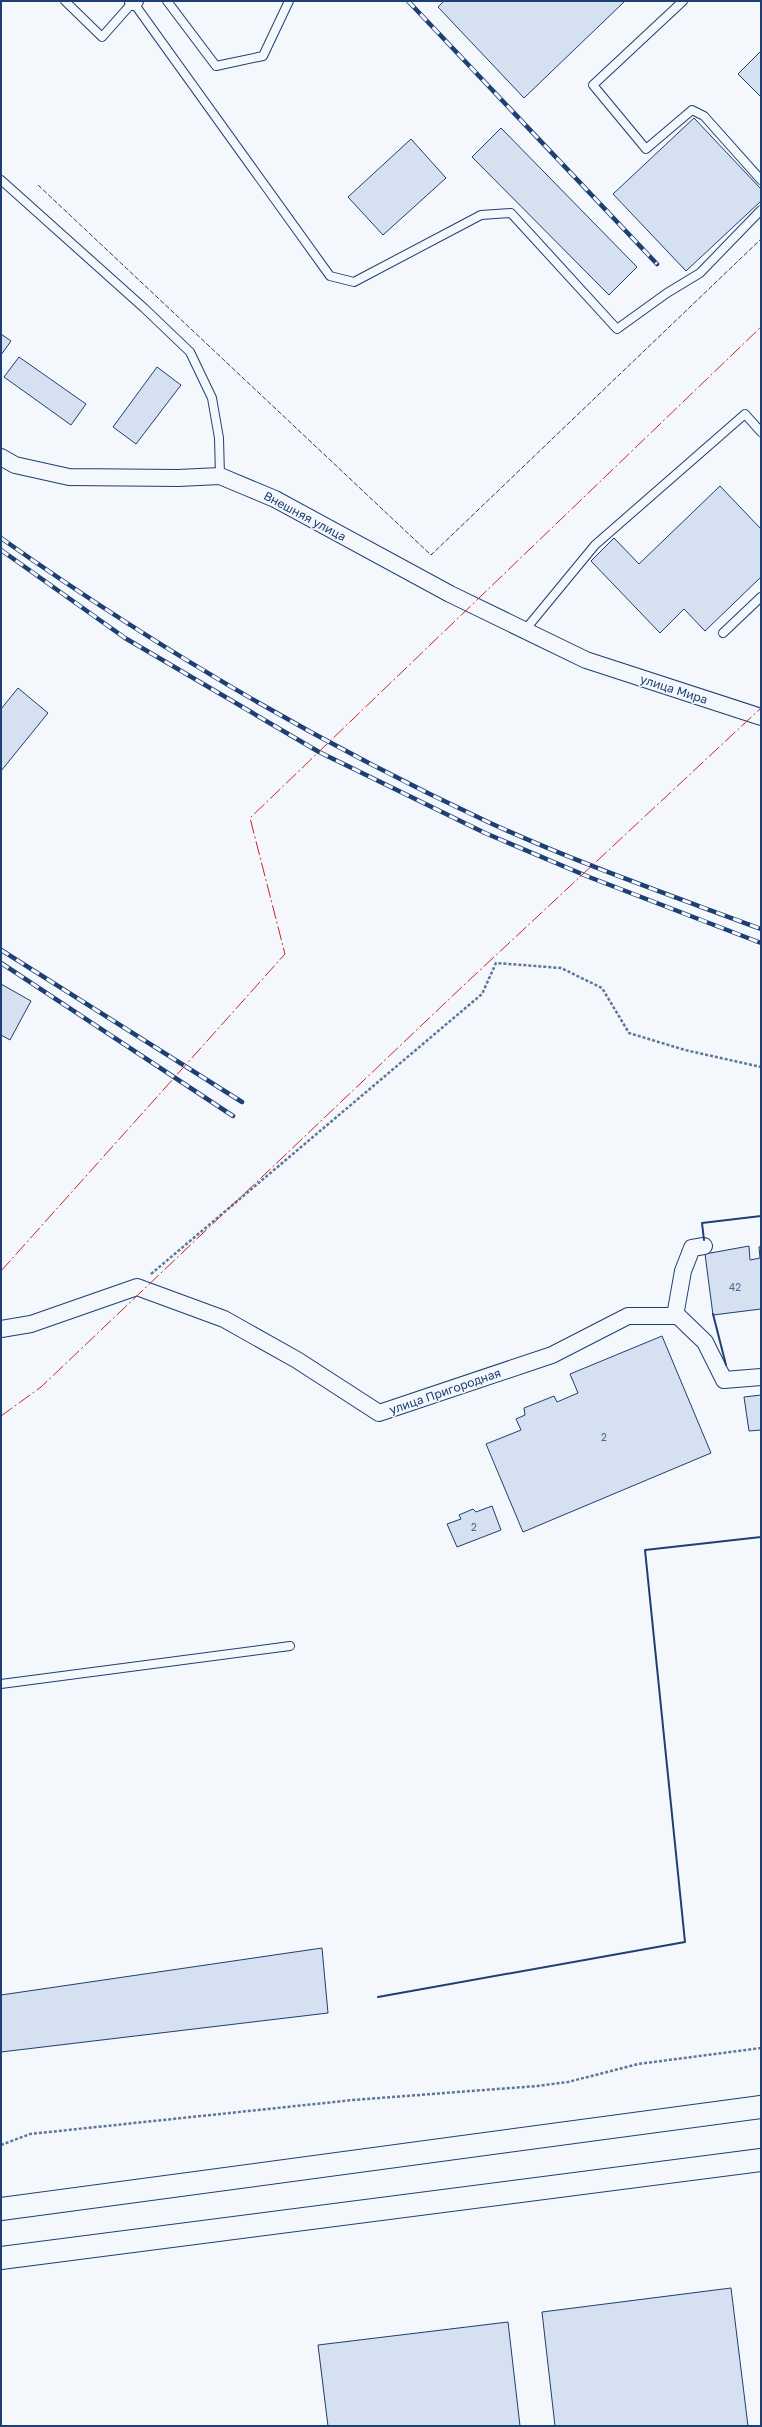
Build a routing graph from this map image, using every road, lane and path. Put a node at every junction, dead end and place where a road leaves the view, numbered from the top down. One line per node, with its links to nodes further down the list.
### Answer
1 (65, 1): 5 (lane)
2 (167, 1): 3 (lane)
3 (289, 1)
4 (683, 1): 7 (lane)
5 (134, 2): 8 (lane)
6 (1, 180): 11 (lane)
7 (761, 180)
8 (761, 210)
9 (761, 432): 13 (lane)
10 (1, 457): 11 (street, Внешняя улица)
11 (220, 476): 13 (street, Внешняя улица)
12 (761, 596): 14 (lane)
13 (525, 630): 15 (street, Внешняя улица)
14 (723, 633)
15 (586, 660): 16 (street, улица Мира)
16 (761, 717)
17 (761, 1067): 19 (path)
18 (704, 1246): 20 (street)
19 (137, 1287): 20 (street, улица Пригородная); 21 (street)
20 (675, 1316): 22 (street)
21 (1, 1329)
22 (761, 1378)
23 (290, 1646): 24 (lane)
24 (1, 1684)
25 (761, 2048): 27 (path)
26 (761, 2107): 29 (main road)
27 (1, 2145)
28 (761, 2160): 30 (main road)
29 (1, 2209)
30 (1, 2258)

